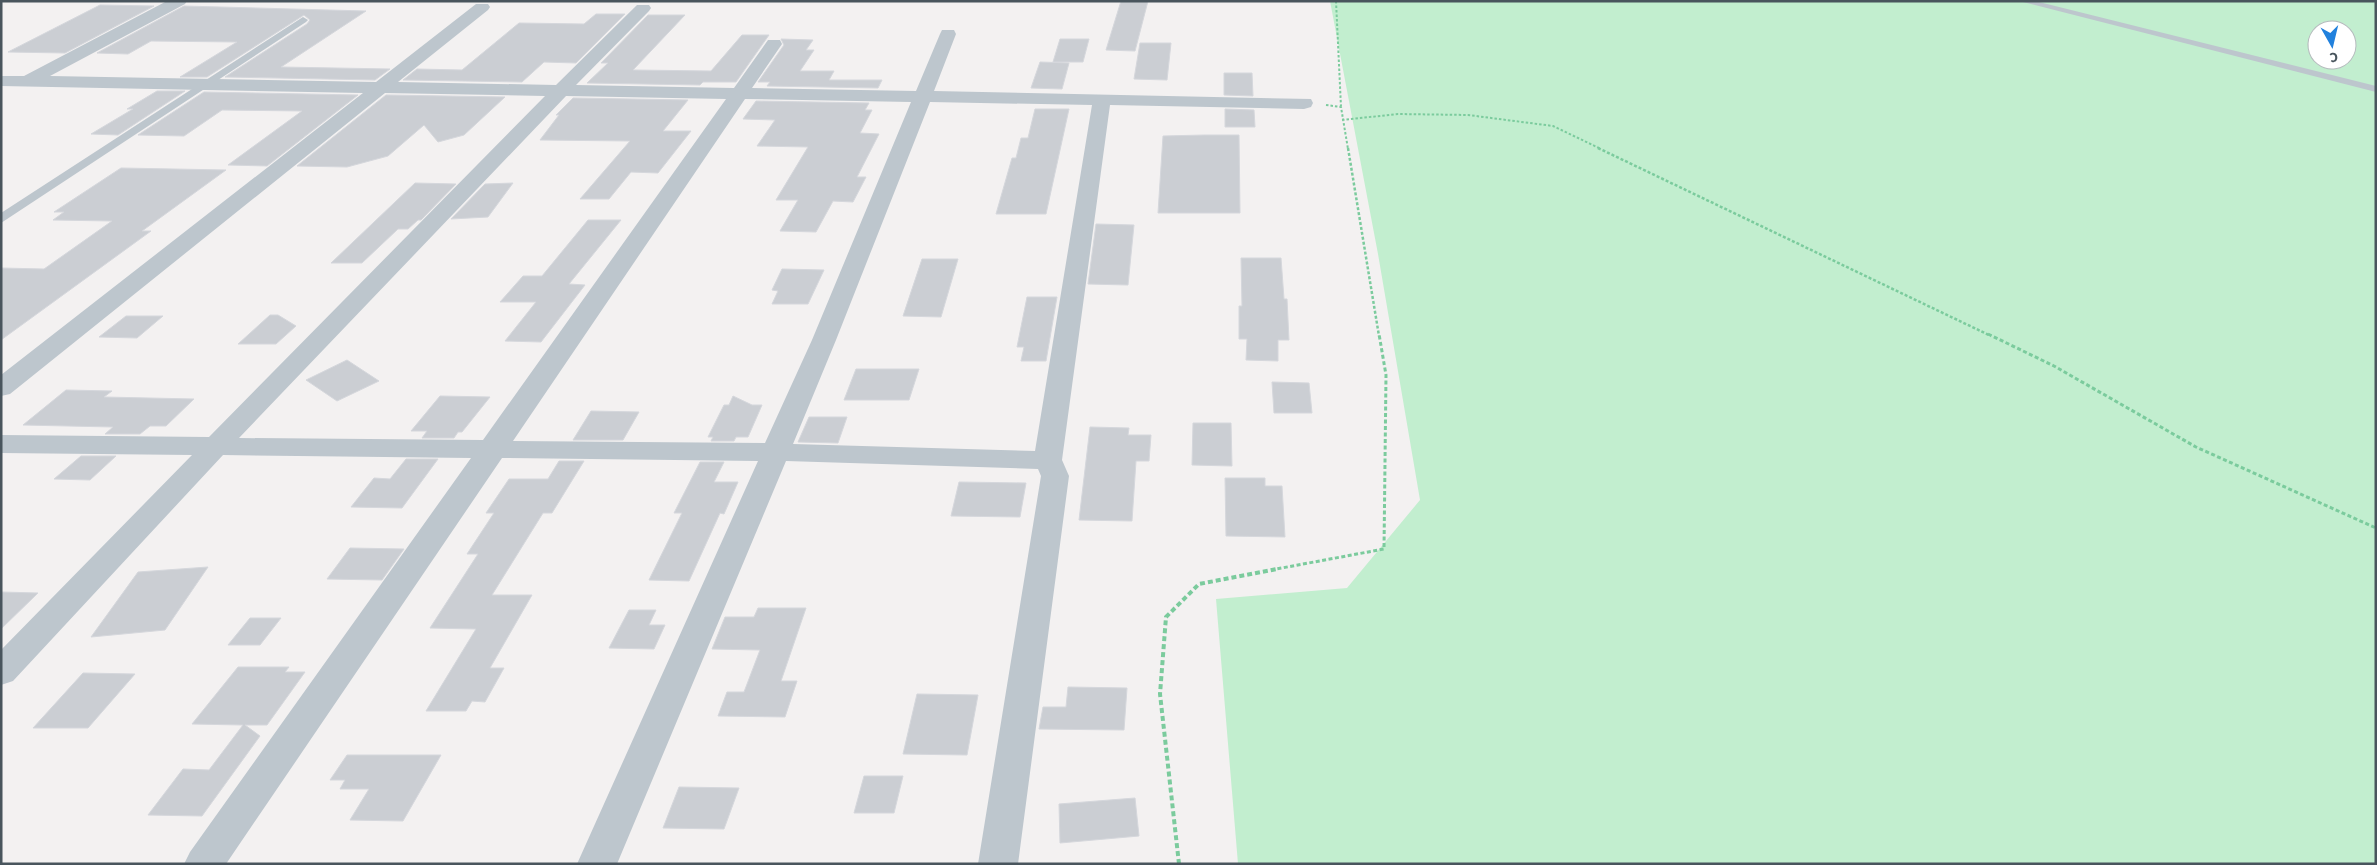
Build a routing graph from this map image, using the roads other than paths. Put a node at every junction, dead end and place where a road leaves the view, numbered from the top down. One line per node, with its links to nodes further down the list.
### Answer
1 (179, 1): 9 (street)
2 (2023, 1): 12 (lane)
3 (482, 7): 11 (street)
4 (643, 8): 13 (street)
5 (303, 20): 10 (lane)
6 (948, 34): 16 (street)
7 (774, 44): 14 (street)
8 (1, 82): 9 (street)
9 (27, 82): 10 (street); 15 (street)
10 (204, 84): 11 (street); 19 (lane)
11 (382, 87): 13 (street); 20 (street)
12 (2376, 89)
13 (561, 90): 14 (street); 22 (street)
14 (740, 93): 16 (street); 23 (street)
15 (1, 96)
16 (922, 97): 17 (street); 24 (street)
17 (1102, 99): 18 (street); 25 (street)
18 (1304, 103)
19 (1, 219)
20 (1, 388)
21 (1, 444): 22 (street)
22 (215, 447): 23 (street); 26 (street)
23 (494, 449): 24 (street); 27 (street)
24 (774, 452): 25 (street); 28 (street)
25 (1048, 460): 29 (street)
26 (1, 672)
27 (204, 864)
28 (597, 864)
29 (998, 864)

